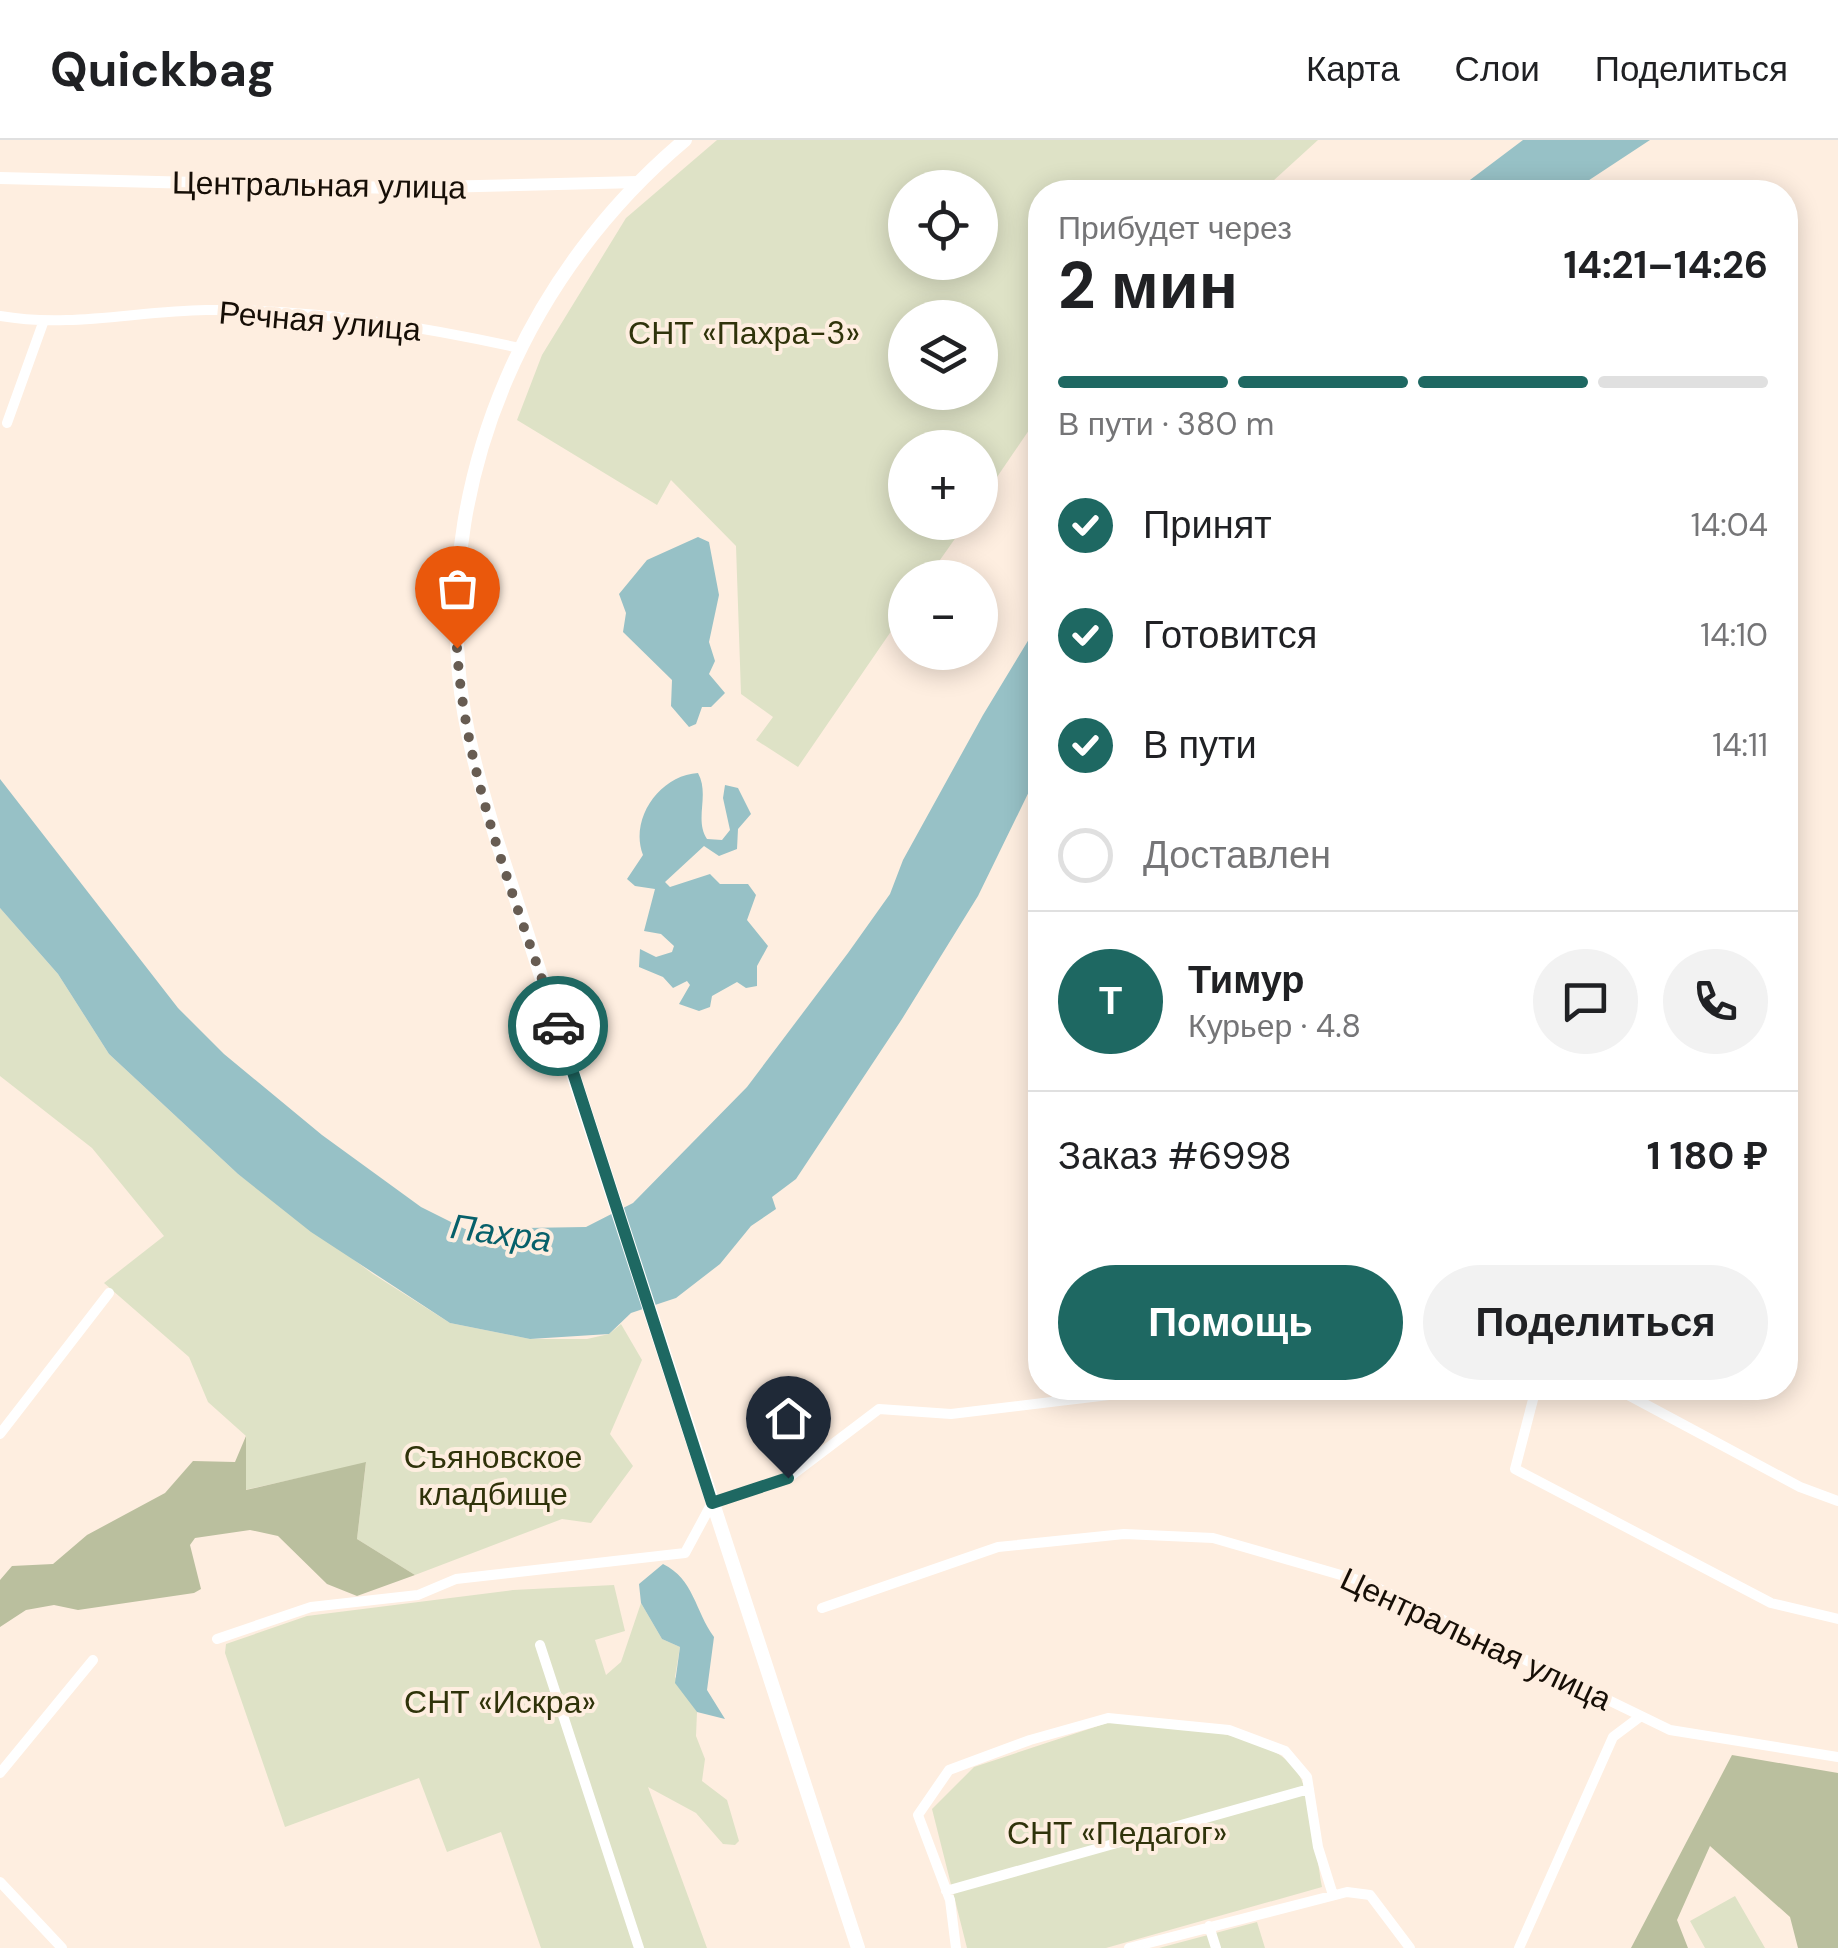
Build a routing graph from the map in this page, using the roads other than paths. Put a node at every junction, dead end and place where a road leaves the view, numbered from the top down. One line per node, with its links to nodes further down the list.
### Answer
1 (685, 140): 3 (main road)
2 (0, 178): 3 (street, Центральная улица)
3 (638, 182): 6 (main road)
4 (0, 316): 5 (street, Речная улица)
5 (43, 324): 6 (street, Речная улица); 7 (street)
6 (519, 348): 14 (main road)
7 (7, 424)
8 (109, 1292): 12 (street)
9 (1067, 1400): 14 (street)
10 (1533, 1400): 16 (street)
11 (1637, 1400): 13 (street)
12 (0, 1434)
13 (1838, 1500)
14 (712, 1503): 17 (street); 30 (main road)
15 (822, 1608): 20 (street, Центральная улица)
16 (1838, 1619)
17 (217, 1639)
18 (540, 1645): 29 (street)
19 (94, 1660): 22 (street)
20 (1642, 1716): 21 (street, Центральная улица); 35 (street)
21 (1838, 1757)
22 (0, 1773)
23 (1309, 1788): 25 (street); 25 (street); 26 (street)
24 (0, 1882): 28 (street)
25 (946, 1891): 31 (street)
26 (1334, 1895): 27 (street); 34 (street)
27 (1209, 1926): 32 (street); 33 (street)
28 (62, 1948)
29 (639, 1948)
30 (858, 1948)
31 (956, 1948)
32 (1129, 1948)
33 (1216, 1948)
34 (1410, 1948)
35 (1520, 1948)

